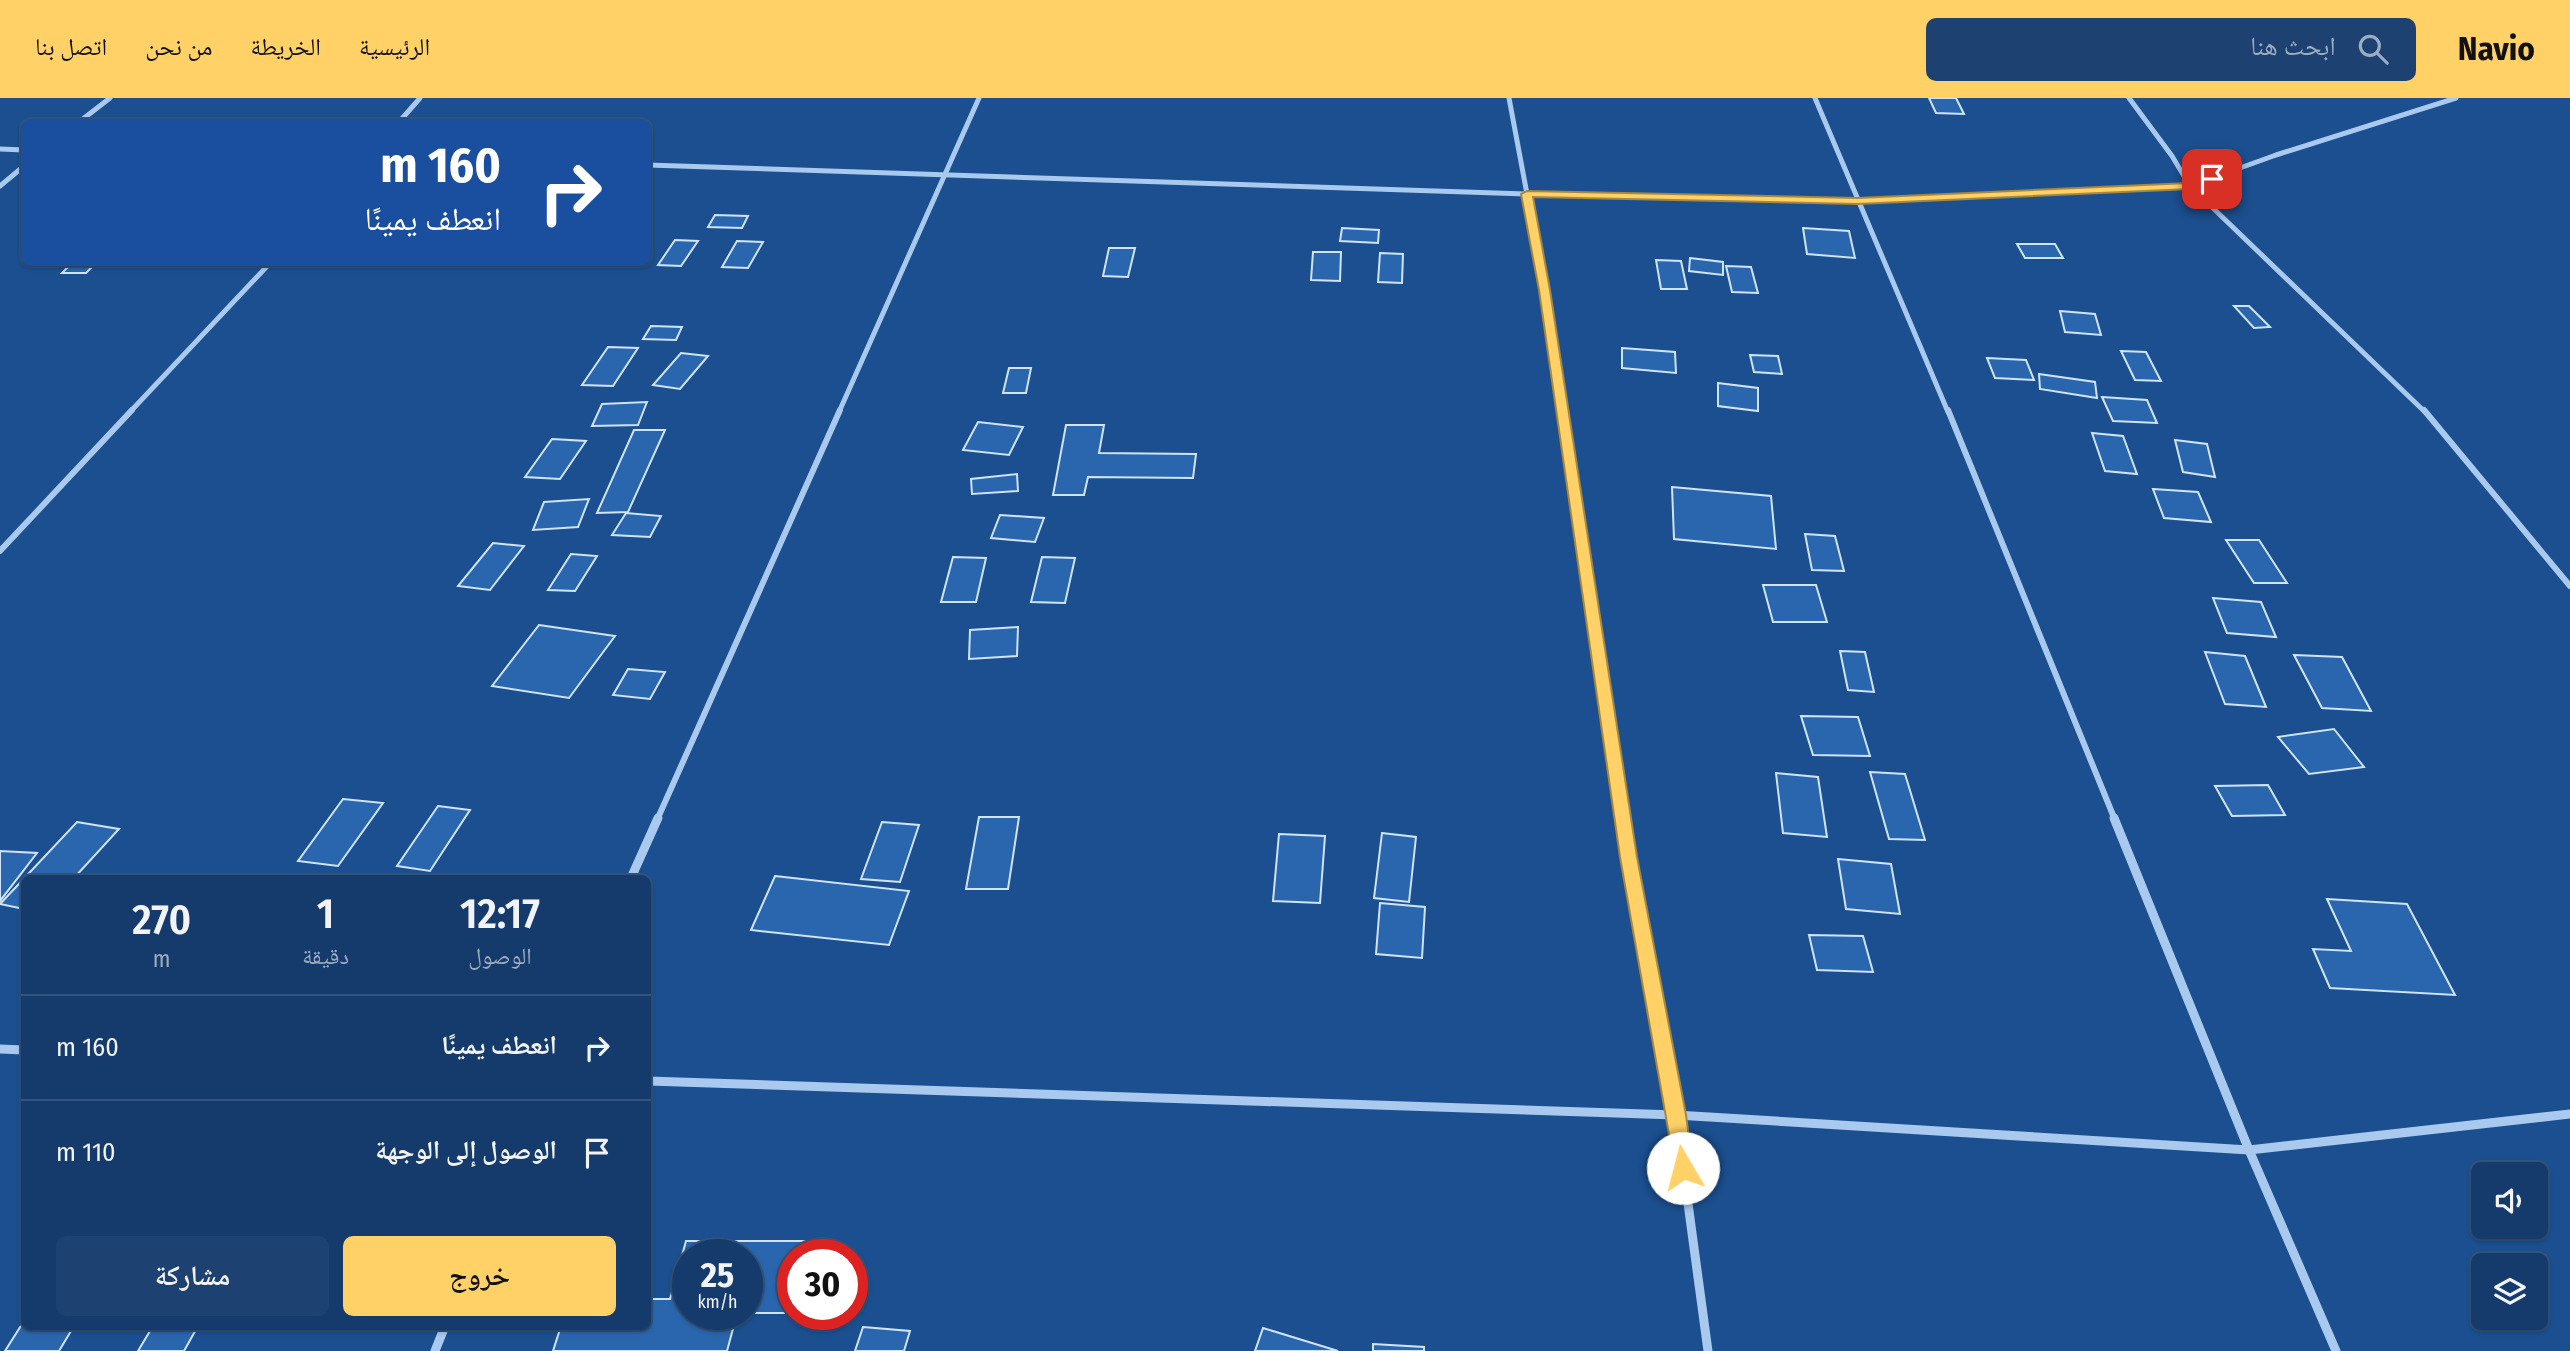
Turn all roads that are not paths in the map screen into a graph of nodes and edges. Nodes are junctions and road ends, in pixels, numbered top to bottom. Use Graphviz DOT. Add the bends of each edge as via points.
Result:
graph roads {
  1 [pos="110,98"];
  2 [pos="420,98"];
  3 [pos="979,98"];
  4 [pos="1509,98"];
  5 [pos="1815,98"];
  6 [pos="2129,98"];
  7 [pos="2456,98"];
  8 [pos="83,119"];
  9 [pos="402,119"];
  10 [pos="0,149"];
  11 [pos="21,150"];
  12 [pos="651,165"];
  13 [pos="21,168"];
  14 [pos="945,173"];
  15 [pos="0,186"];
  16 [pos="2190,186"];
  17 [pos="1527,194"];
  18 [pos="1857,201"];
  19 [pos="267,266"];
  20 [pos="0,551"];
  21 [pos="2570,586"];
  22 [pos="632,875"];
  23 [pos="0,1049"];
  24 [pos="21,1050"];
  25 [pos="651,1081"];
  26 [pos="2570,1114"];
  27 [pos="1676,1115"];
  28 [pos="2249,1150"];
  29 [pos="443,1330"];
  30 [pos="435,1351"];
  31 [pos="1708,1351"];
  32 [pos="2336,1351"];
  1 -- 8 [label="street"];
  2 -- 9 [label="street"];
  3 -- 14 [label="street"];
  4 -- 17 [label="street"];
  5 -- 18 [label="street"];
  6 -- 16 [label="street"];
  7 -- 16 [label="street"];
  10 -- 11 [label="street"];
  12 -- 14 [label="street"];
  13 -- 15 [label="street"];
  14 -- 17 [label="street"];
  14 -- 22 [label="street"];
  16 -- 18 [label="street"];
  16 -- 21 [label="street" via="2422,408"];
  17 -- 18 [label="street"];
  17 -- 27 [label="street" via="1628,857"];
  18 -- 28 [label="street" via="1936,382"];
  19 -- 20 [label="street"];
  23 -- 24 [label="street"];
  25 -- 27 [label="street"];
  26 -- 28 [label="street"];
  27 -- 28 [label="street"];
  27 -- 31 [label="street"];
  28 -- 32 [label="street"];
  29 -- 30 [label="street"];
}
